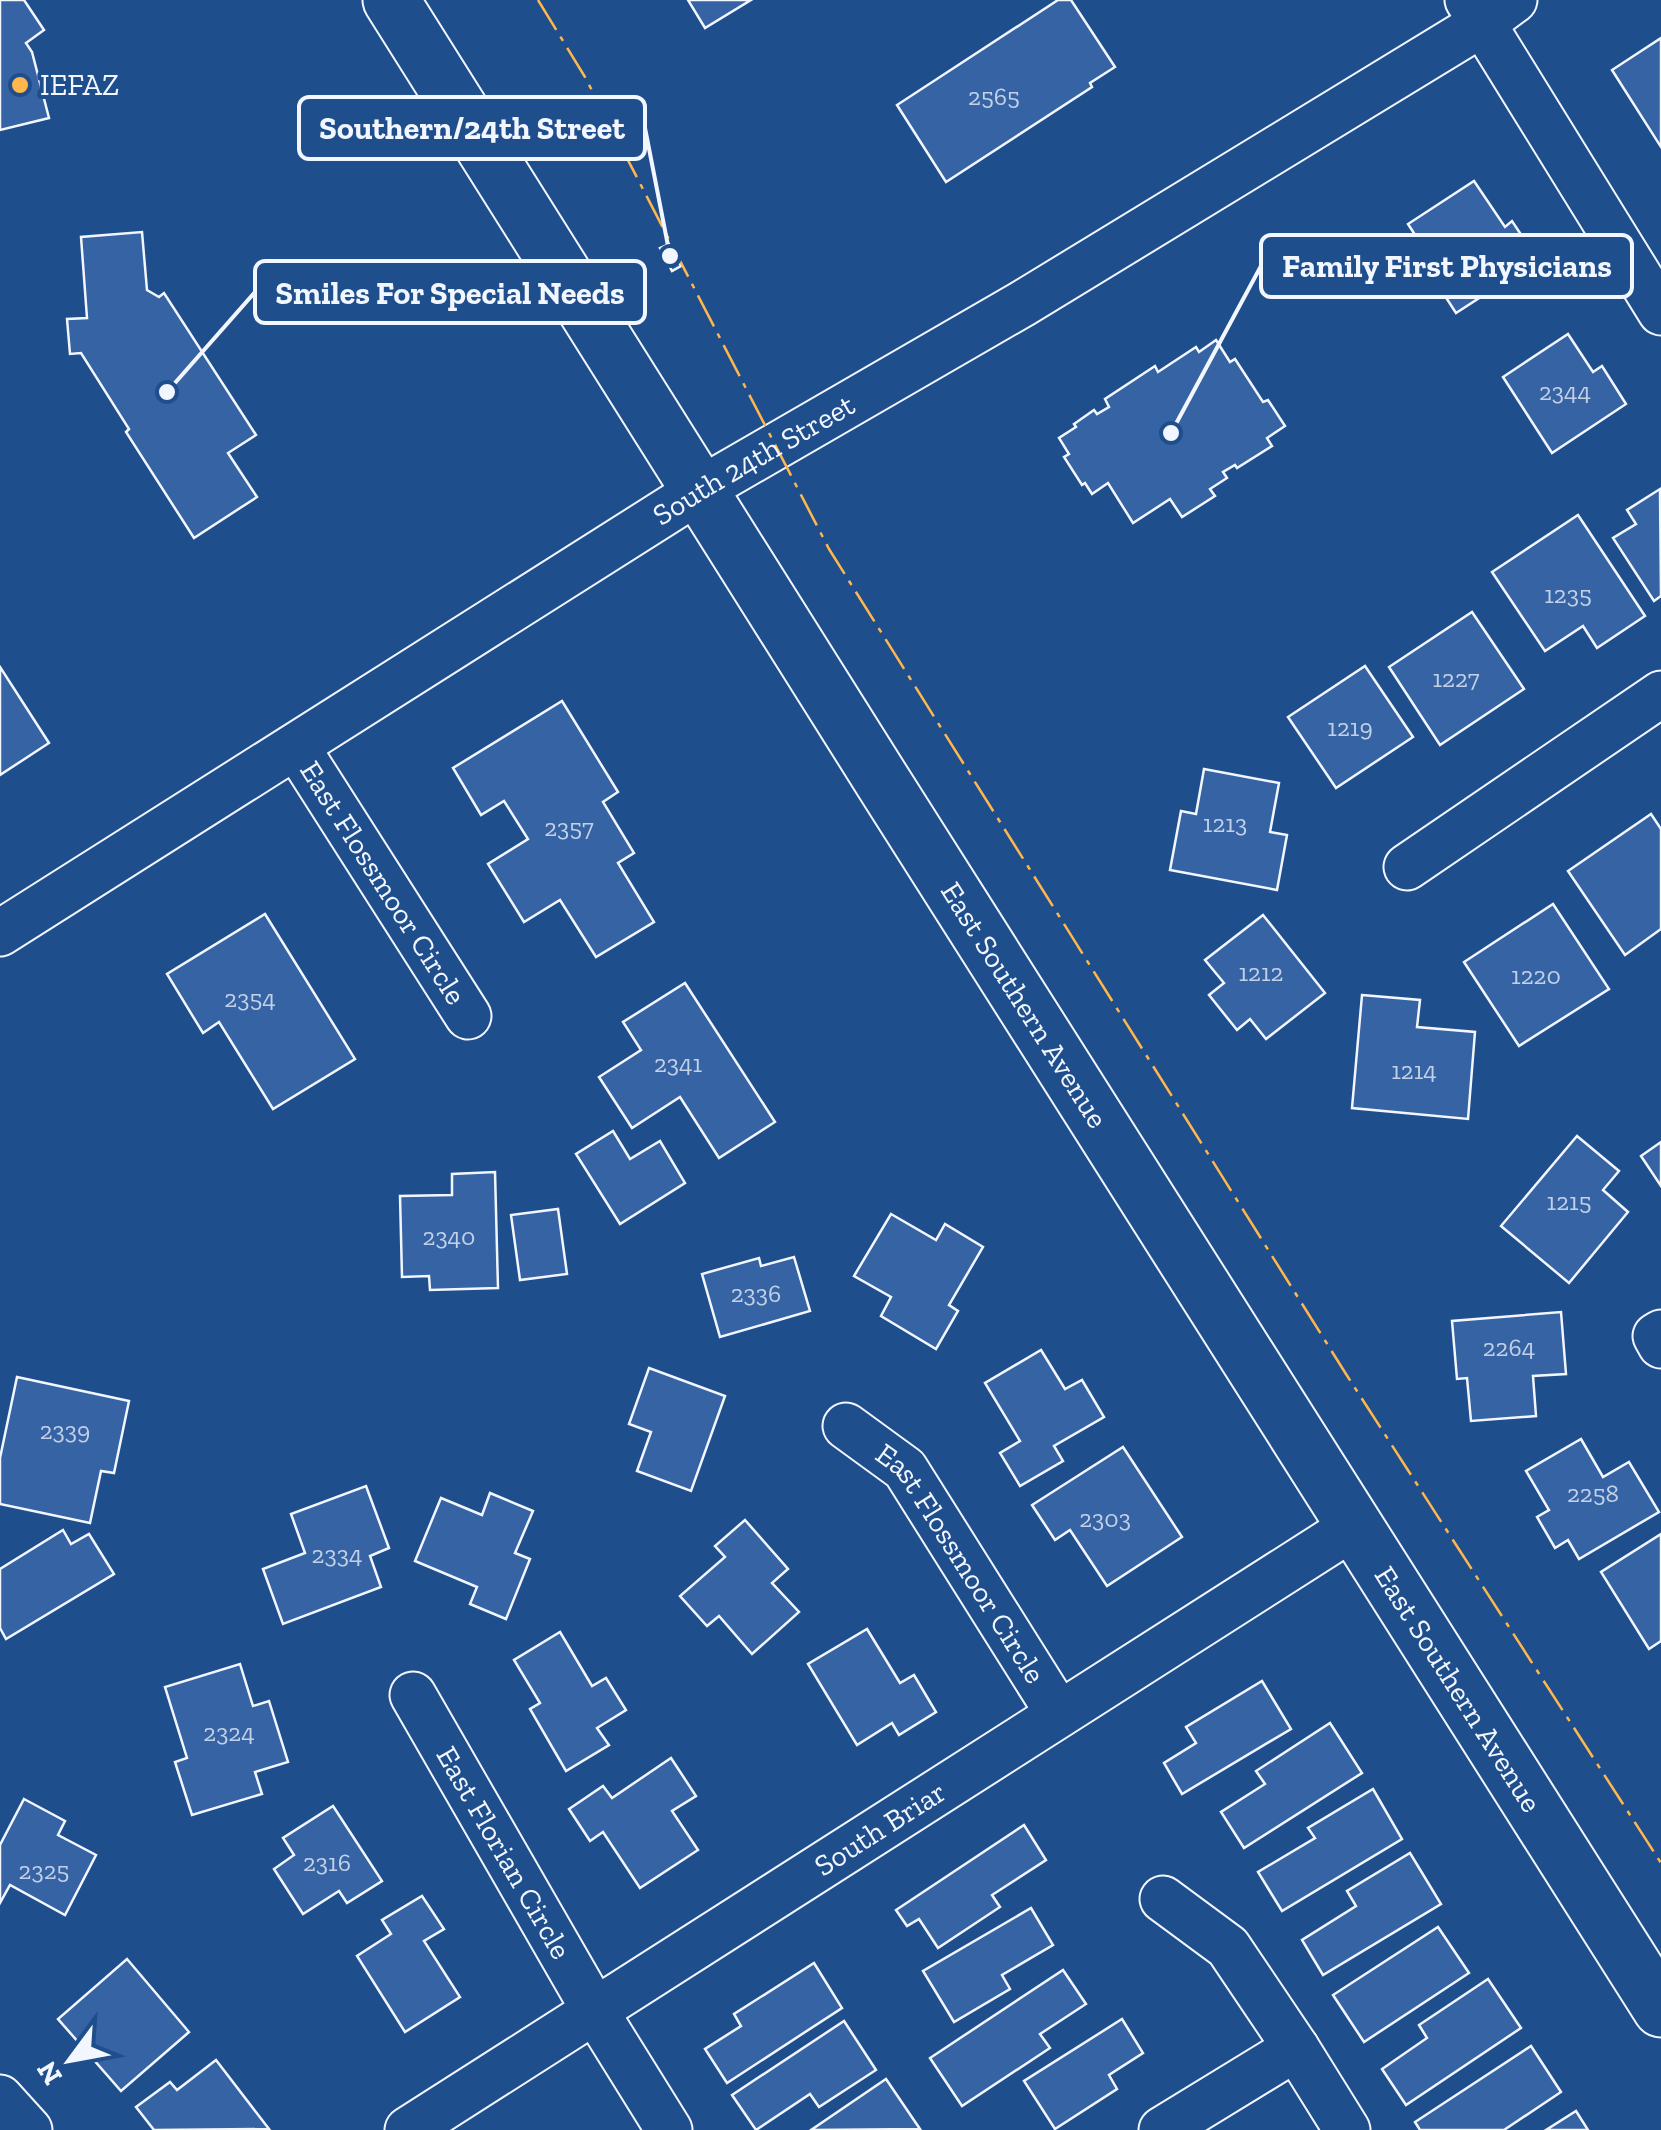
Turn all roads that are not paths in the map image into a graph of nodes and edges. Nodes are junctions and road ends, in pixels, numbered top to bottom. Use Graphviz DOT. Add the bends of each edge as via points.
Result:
graph roads {
  1 [pos="391,0"];
  2 [pos="1488,8"];
  3 [pos="1661,312"];
  4 [pos="700,490"];
  5 [pos="1661,694"];
  6 [pos="296,748"];
  7 [pos="1407,867"];
  8 [pos="0,934"];
  9 [pos="468,1016"];
  10 [pos="846,1426"];
  11 [pos="1354,1527"];
  12 [pos="413,1695"];
  13 [pos="1059,1714"];
  14 [pos="1163,1898"];
  15 [pos="1661,2009"];
  16 [pos="595,2011"];
  17 [pos="1296,2048"];
  18 [pos="0,2098"];
  19 [pos="29,2130"];
  20 [pos="408,2130"];
  21 [pos="669,2130"];
  22 [pos="1162,2130"];
  23 [pos="1347,2130"];
  1 -- 4 [label="main road, East Southern Avenue"];
  2 -- 3 [label="street"];
  2 -- 4 [label="street, South 24th Street" via="1022,304"];
  4 -- 6 [label="street, South 24th Street"];
  4 -- 11 [label="main road, East Southern Avenue"];
  5 -- 7 [label="street"];
  6 -- 8 [label="street, South 24th Street"];
  6 -- 9 [label="street, East Flossmoor Circle"];
  10 -- 13 [label="street, East Flossmoor Circle" via="906,1470"];
  11 -- 13 [label="street, South Briar"];
  11 -- 15 [label="main road, East Southern Avenue"];
  12 -- 16 [label="street, East Florian Circle"];
  13 -- 16 [label="street, South Briar"];
  14 -- 17 [label="street" via="1228,1947"];
  16 -- 20 [label="street, South Briar"];
  16 -- 21 [label="street, East Florian Circle"];
  17 -- 22 [label="street"];
  17 -- 23 [label="street"];
  18 -- 19 [label="street"];
}
